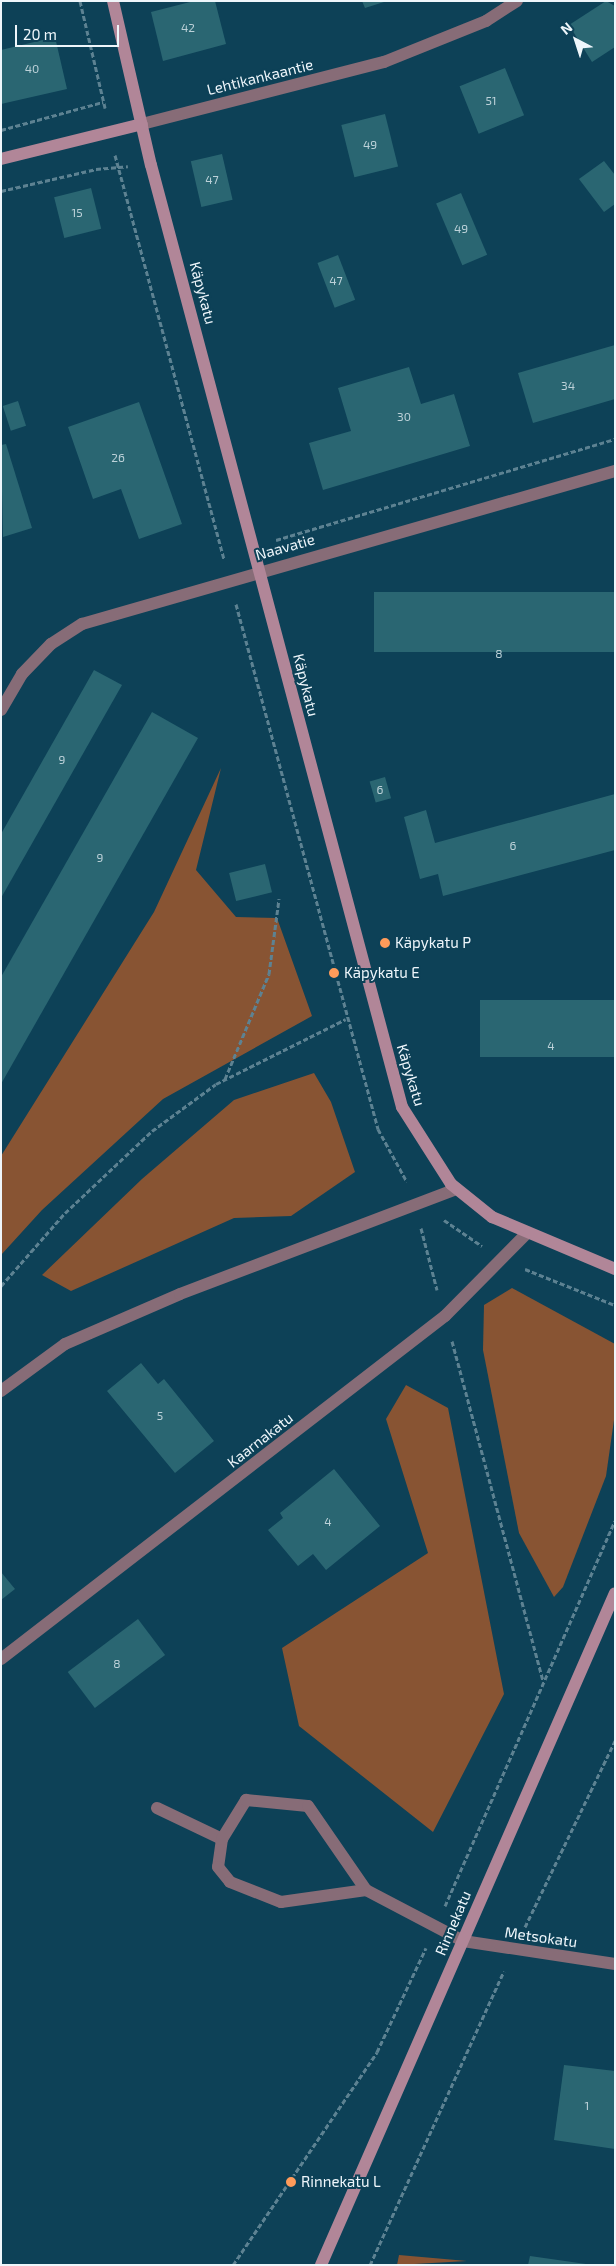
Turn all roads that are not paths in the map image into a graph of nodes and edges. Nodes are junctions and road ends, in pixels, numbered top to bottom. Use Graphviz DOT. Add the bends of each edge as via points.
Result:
graph roads {
  1 [pos="113,1"];
  2 [pos="517,1"];
  3 [pos="142,124"];
  4 [pos="1,159"];
  5 [pos="615,472"];
  6 [pos="260,570"];
  7 [pos="1,710"];
  8 [pos="457,1189"];
  9 [pos="527,1233"];
  10 [pos="615,1268"];
  11 [pos="1,1391"];
  12 [pos="615,1594"];
  13 [pos="1,1659"];
  14 [pos="156,1808"];
  15 [pos="222,1839"];
  16 [pos="366,1890"];
  17 [pos="463,1941"];
  18 [pos="615,1964"];
  19 [pos="320,2265"];
  1 -- 3 [label="street, Käpykatu"];
  2 -- 3 [label="street, Lehtikankaantie" via="486,21 384,62"];
  3 -- 4 [label="street, Lehtikankaantie"];
  3 -- 6 [label="street, Käpykatu"];
  5 -- 6 [label="street, Naavatie"];
  6 -- 7 [label="street, Naavatie" via="82,624 51,644 22,674"];
  6 -- 8 [label="street, Käpykatu" via="402,1107 419,1141"];
  8 -- 9 [label="street, Käpykatu" via="492,1217"];
  8 -- 11 [label="street" via="180,1294 65,1344"];
  9 -- 10 [label="street, Käpykatu"];
  9 -- 13 [label="street, Kaarnakatu" via="445,1316"];
  12 -- 17 [label="street, Rinnekatu"];
  14 -- 15 [label="street"];
  15 -- 16 [label="street" via="218,1868 230,1882 281,1902"];
  15 -- 16 [label="street" via="246,1800 308,1806"];
  16 -- 17 [label="street, Metsokatu"];
  17 -- 18 [label="street, Metsokatu"];
  17 -- 19 [label="street, Rinnekatu"];
}
